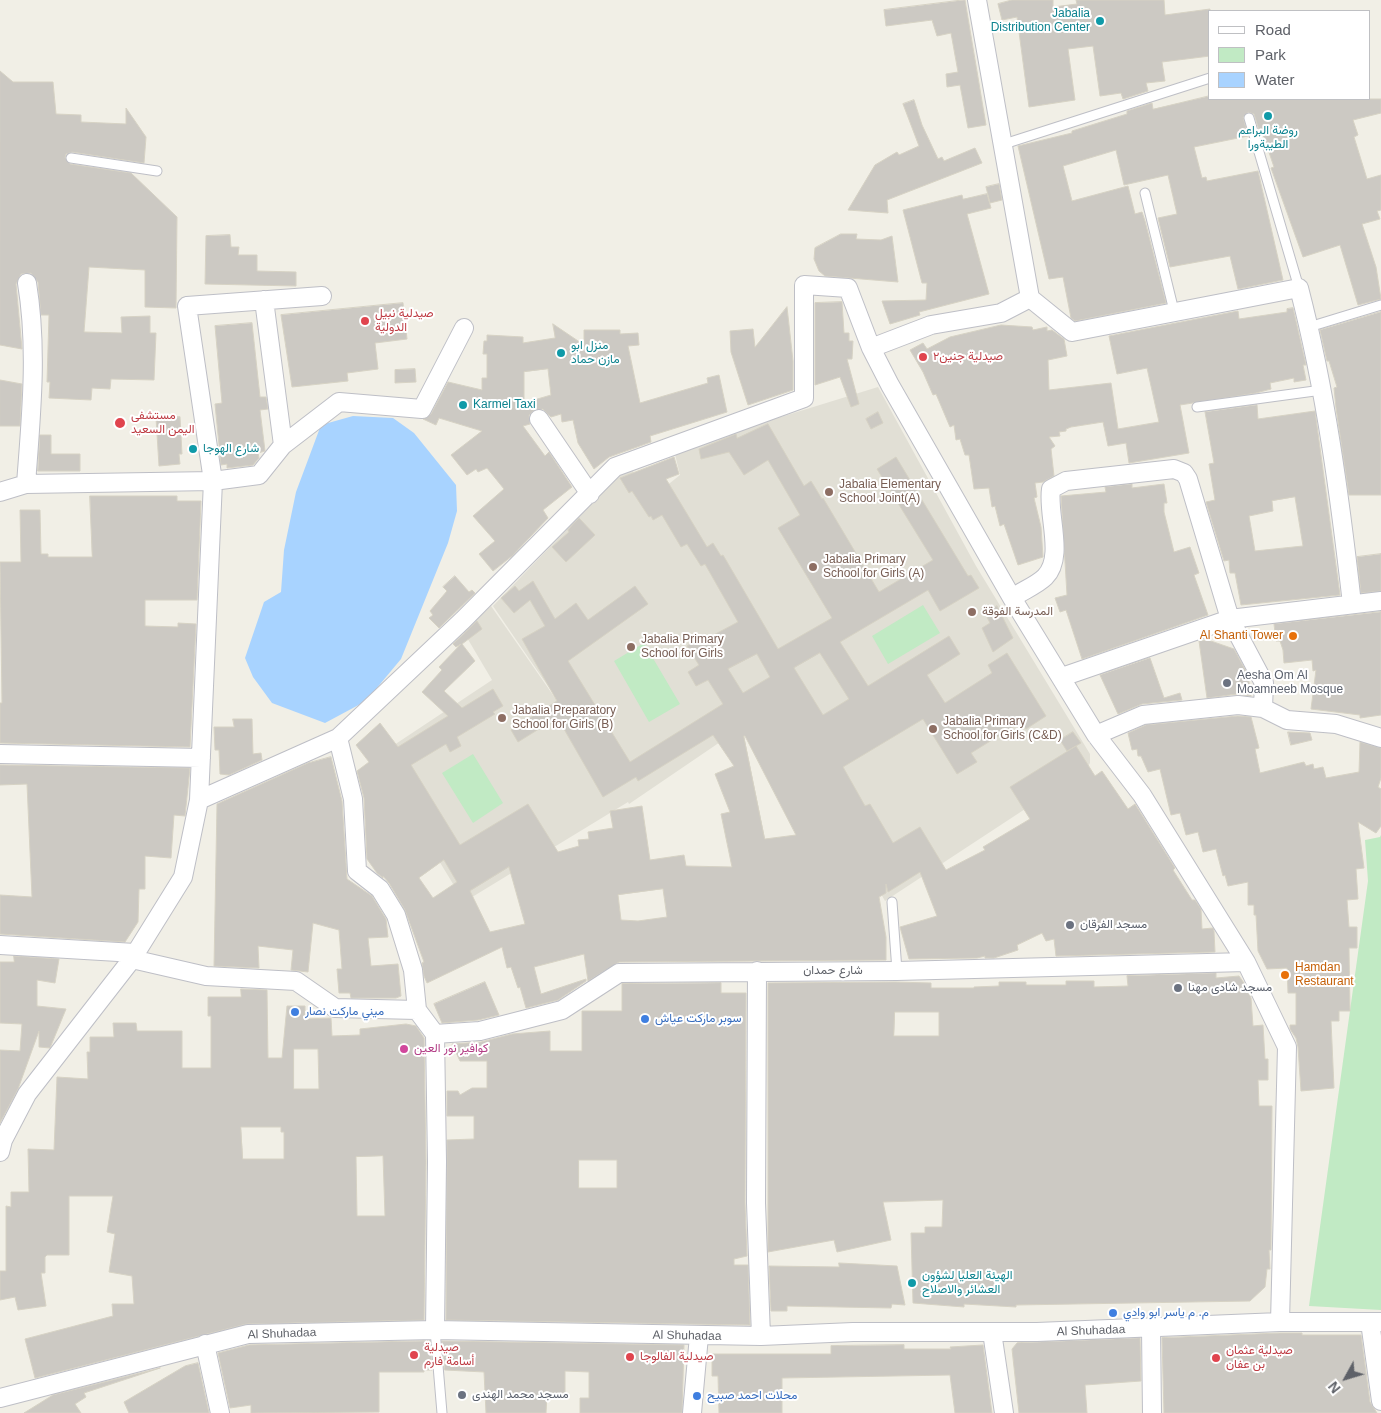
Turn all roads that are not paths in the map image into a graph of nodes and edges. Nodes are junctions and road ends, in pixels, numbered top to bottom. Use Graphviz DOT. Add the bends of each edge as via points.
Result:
graph roads {
  1 [pos="977,0"];
  2 [pos="1208,79"];
  3 [pos="1249,118"];
  4 [pos="1001,145"];
  5 [pos="71,158"];
  6 [pos="157,171"];
  7 [pos="1145,193"];
  8 [pos="27,283"];
  9 [pos="1299,288"];
  10 [pos="322,296"];
  11 [pos="1030,298"];
  12 [pos="264,300"];
  13 [pos="1381,305"];
  14 [pos="1174,311"];
  15 [pos="1309,327"];
  16 [pos="464,328"];
  17 [pos="871,348"];
  18 [pos="1322,390"];
  19 [pos="1197,407"];
  20 [pos="540,419"];
  21 [pos="283,445"];
  22 [pos="213,481"];
  23 [pos="26,484"];
  24 [pos="0,492"];
  25 [pos="590,494"];
  26 [pos="1012,598"];
  27 [pos="1381,601"];
  28 [pos="1352,604"];
  29 [pos="1230,619"];
  30 [pos="1062,677"];
  31 [pos="1263,708"];
  32 [pos="1096,734"];
  33 [pos="338,738"];
  34 [pos="1381,738"];
  35 [pos="0,754"];
  36 [pos="201,758"];
  37 [pos="199,800"];
  38 [pos="892,902"];
  39 [pos="0,945"];
  40 [pos="134,956"];
  41 [pos="1246,962"];
  42 [pos="757,971"];
  43 [pos="897,971"];
  44 [pos="417,1010"];
  45 [pos="435,1034"];
  46 [pos="1,1144"];
  47 [pos="1280,1322"];
  48 [pos="1376,1322"];
  49 [pos="1151,1329"];
  50 [pos="435,1330"];
  51 [pos="992,1332"];
  52 [pos="699,1336"];
  53 [pos="761,1336"];
  54 [pos="205,1344"];
  55 [pos="0,1398"];
  56 [pos="1381,1401"];
  57 [pos="220,1413"];
  58 [pos="442,1413"];
  59 [pos="692,1413"];
  60 [pos="1004,1413"];
  61 [pos="1152,1413"];
  1 -- 4 [label="street"];
  2 -- 4 [label="lane"];
  3 -- 9 [label="lane"];
  4 -- 11 [label="street"];
  5 -- 6 [label="lane"];
  7 -- 14 [label="lane"];
  8 -- 23 [label="street" via="32,314 33,386"];
  9 -- 14 [label="street"];
  9 -- 15 [label="street"];
  10 -- 12 [label="street"];
  11 -- 14 [label="street" via="1072,332"];
  11 -- 17 [label="street" via="1001,313 931,325"];
  12 -- 21 [label="street"];
  12 -- 22 [label="street" via="187,306"];
  13 -- 15 [label="lane"];
  15 -- 18 [label="street"];
  16 -- 21 [label="street" via="422,410 339,402"];
  17 -- 25 [label="street" via="848,288 804,285 804,398 615,467"];
  17 -- 26 [label="street"];
  18 -- 19 [label="lane"];
  18 -- 28 [label="street" via="1341,503"];
  20 -- 25 [label="street"];
  21 -- 22 [label="street" via="259,475"];
  22 -- 23 [label="street"];
  22 -- 36 [label="street"];
  23 -- 24 [label="street"];
  25 -- 33 [label="street"];
  26 -- 29 [label="street" via="1046,577 1056,558 1049,502 1051,489 1066,481 1174,469 1184,473 1188,479"];
  26 -- 30 [label="street"];
  27 -- 28 [label="street"];
  28 -- 29 [label="street"];
  29 -- 30 [label="street"];
  29 -- 31 [label="street" via="1264,683"];
  30 -- 32 [label="street"];
  31 -- 32 [label="street" via="1238,705 1143,716"];
  31 -- 34 [label="street" via="1287,720 1336,724"];
  32 -- 41 [label="street" via="1142,795"];
  33 -- 37 [label="street"];
  33 -- 44 [label="street" via="353,799 357,871 380,889 396,915 413,970"];
  35 -- 36 [label="street"];
  36 -- 37 [label="street"];
  37 -- 40 [label="street" via="183,877"];
  38 -- 43 [label="lane"];
  39 -- 40 [label="street"];
  40 -- 44 [label="street" via="206,976 296,981 335,1008"];
  40 -- 46 [label="street" via="27,1094"];
  41 -- 43 [label="street, شارع حمدان"];
  41 -- 47 [label="street" via="1287,1047"];
  42 -- 43 [label="street, شارع حمدان"];
  42 -- 45 [label="street, شارع حمدان" via="619,973 562,1010 480,1031"];
  42 -- 53 [label="street" via="756,1203"];
  44 -- 45 [label="street"];
  45 -- 50 [label="street" via="438,1162"];
  47 -- 48 [label="street, Al Shuhadaa"];
  47 -- 49 [label="street, Al Shuhadaa"];
  48 -- 56 [label="street"];
  49 -- 51 [label="street, Al Shuhadaa"];
  49 -- 61 [label="street"];
  50 -- 52 [label="street, Al Shuhadaa"];
  50 -- 54 [label="street, Al Shuhadaa" via="248,1334"];
  50 -- 58 [label="lane"];
  51 -- 53 [label="street, Al Shuhadaa"];
  51 -- 60 [label="street"];
  52 -- 53 [label="street, Al Shuhadaa"];
  52 -- 59 [label="street"];
  54 -- 55 [label="street, Al Shuhadaa"];
  54 -- 57 [label="street"];
}
